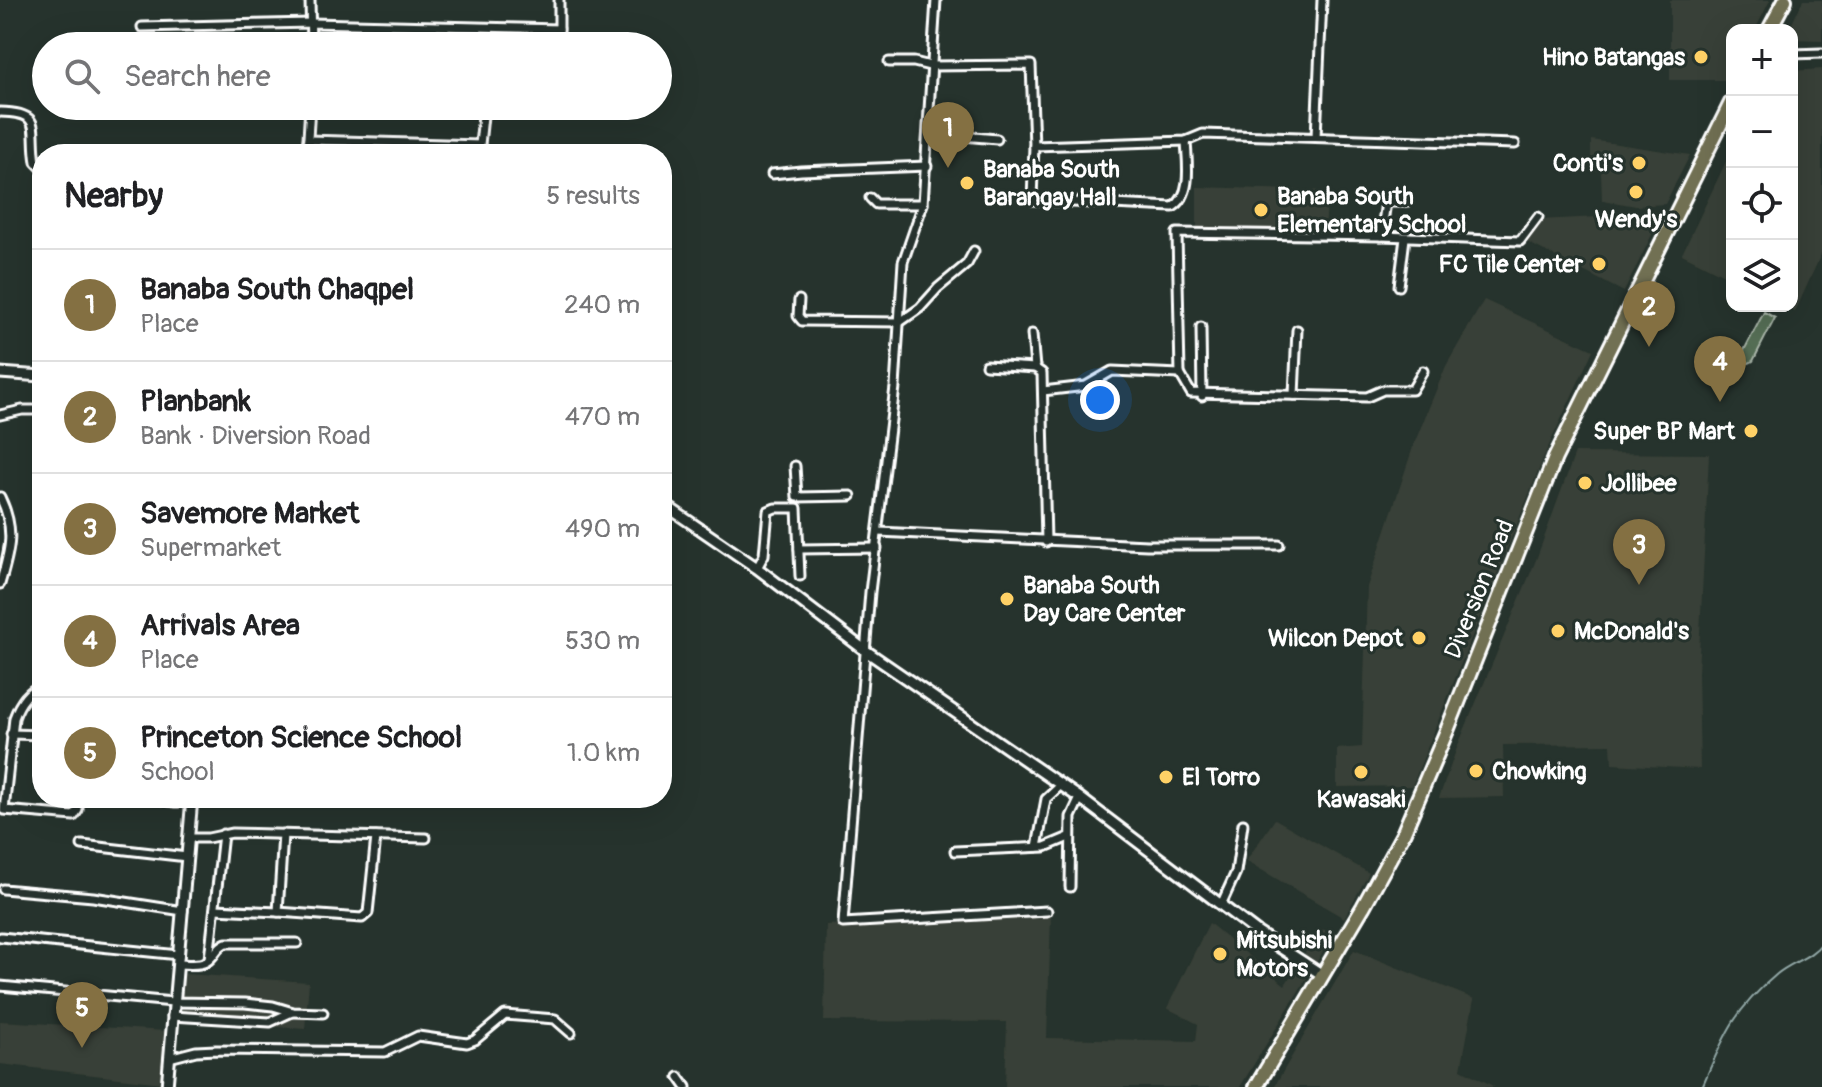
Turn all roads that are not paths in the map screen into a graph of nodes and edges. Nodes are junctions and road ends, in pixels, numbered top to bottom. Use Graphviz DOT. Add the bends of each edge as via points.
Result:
graph roads {
  1 [pos="310,0"];
  2 [pos="559,0"];
  3 [pos="936,0"];
  4 [pos="1322,0"];
  5 [pos="1785,0"];
  6 [pos="311,23"];
  7 [pos="1772,24"];
  8 [pos="142,27"];
  9 [pos="559,29"];
  10 [pos="311,32"];
  11 [pos="1822,53"];
  12 [pos="1798,54"];
  13 [pos="889,62"];
  14 [pos="930,66"];
  15 [pos="0,112"];
  16 [pos="1726,113"];
  17 [pos="309,120"];
  18 [pos="483,120"];
  19 [pos="928,133"];
  20 [pos="1316,137"];
  21 [pos="997,139"];
  22 [pos="308,140"];
  23 [pos="1186,141"];
  24 [pos="35,144"];
  25 [pos="308,144"];
  26 [pos="446,144"];
  27 [pos="480,144"];
  28 [pos="1515,144"];
  29 [pos="1034,146"];
  30 [pos="927,166"];
  31 [pos="772,174"];
  32 [pos="870,198"];
  33 [pos="1408,202"];
  34 [pos="923,204"];
  35 [pos="1538,217"];
  36 [pos="1381,236"];
  37 [pos="1405,238"];
  38 [pos="974,251"];
  39 [pos="1399,286"];
  40 [pos="799,300"];
  41 [pos="900,322"];
  42 [pos="1201,327"];
  43 [pos="1297,330"];
  44 [pos="1032,334"];
  45 [pos="986,365"];
  46 [pos="1035,368"];
  47 [pos="1423,371"];
  48 [pos="0,373"];
  49 [pos="1180,374"];
  50 [pos="32,375"];
  51 [pos="1043,391"];
  52 [pos="1294,395"];
  53 [pos="1202,396"];
  54 [pos="32,410"];
  55 [pos="0,415"];
  56 [pos="795,466"];
  57 [pos="851,496"];
  58 [pos="0,497"];
  59 [pos="797,497"];
  60 [pos="797,508"];
  61 [pos="672,510"];
  62 [pos="879,532"];
  63 [pos="1046,542"];
  64 [pos="1279,545"];
  65 [pos="877,548"];
  66 [pos="799,549"];
  67 [pos="757,568"];
  68 [pos="800,576"];
  69 [pos="0,584"];
  70 [pos="866,651"];
  71 [pos="32,691"];
  72 [pos="11,734"];
  73 [pos="32,735"];
  74 [pos="1061,785"];
  75 [pos="1080,798"];
  76 [pos="78,808"];
  77 [pos="191,808"];
  78 [pos="1243,824"];
  79 [pos="223,834"];
  80 [pos="283,834"];
  81 [pos="376,837"];
  82 [pos="1069,837"];
  83 [pos="189,838"];
  84 [pos="426,838"];
  85 [pos="82,845"];
  86 [pos="1037,847"];
  87 [pos="955,851"];
  88 [pos="187,857"];
  89 [pos="1070,887"];
  90 [pos="3,889"];
  91 [pos="1221,905"];
  92 [pos="215,909"];
  93 [pos="183,911"];
  94 [pos="1047,911"];
  95 [pos="278,912"];
  96 [pos="1,937"];
  97 [pos="297,943"];
  98 [pos="179,960"];
  99 [pos="209,960"];
  100 [pos="1321,974"];
  101 [pos="0,986"];
  102 [pos="173,1002"];
  103 [pos="293,1012"];
  104 [pos="323,1013"];
  105 [pos="172,1016"];
  106 [pos="571,1033"];
  107 [pos="169,1058"];
  108 [pos="679,1077"];
  109 [pos="167,1087"];
  110 [pos="686,1087"];
  111 [pos="1256,1087"];
  1 -- 6 [label="street"];
  2 -- 9 [label="street"];
  3 -- 14 [label="street"];
  4 -- 20 [label="street"];
  5 -- 7 [label="highway"];
  6 -- 8 [label="street"];
  6 -- 9 [label="street"];
  6 -- 10 [label="street"];
  11 -- 12 [label="street"];
  13 -- 14 [label="street"];
  14 -- 19 [label="street"];
  14 -- 29 [label="street" via="1031,65"];
  15 -- 24 [label="street" via="28,115"];
  16 -- 100 [label="highway, Diversion Road" via="1555,458 1403,834"];
  17 -- 22 [label="street"];
  18 -- 27 [label="street"];
  19 -- 21 [label="street"];
  19 -- 30 [label="street"];
  20 -- 23 [label="street" via="1203,134"];
  20 -- 28 [label="street"];
  22 -- 25 [label="street"];
  22 -- 26 [label="street"];
  23 -- 29 [label="street"];
  23 -- 29 [label="street" via="1182,202 1161,208 1032,200"];
  30 -- 31 [label="street"];
  30 -- 34 [label="street"];
  32 -- 34 [label="street" via="876,204"];
  33 -- 36 [label="street" via="1386,202"];
  34 -- 41 [label="street" via="903,262"];
  35 -- 37 [label="street" via="1520,241"];
  36 -- 37 [label="street"];
  36 -- 49 [label="street" via="1177,233"];
  37 -- 39 [label="street"];
  38 -- 41 [label="street" via="967,264"];
  40 -- 41 [label="street" via="802,321"];
  41 -- 62 [label="street"];
  42 -- 53 [label="street"];
  43 -- 52 [label="street"];
  44 -- 46 [label="street"];
  45 -- 46 [label="street"];
  46 -- 51 [label="street" via="1042,373"];
  47 -- 52 [label="street" via="1412,390 1387,389 1367,397"];
  48 -- 50 [label="street"];
  49 -- 51 [label="street" via="1112,371 1086,386"];
  49 -- 53 [label="street" via="1187,389"];
  51 -- 63 [label="street"];
  52 -- 53 [label="street"];
  54 -- 55 [label="street"];
  56 -- 59 [label="street"];
  57 -- 59 [label="street"];
  58 -- 69 [label="street" via="10,519 11,548"];
  59 -- 60 [label="street"];
  60 -- 66 [label="street"];
  60 -- 67 [label="street" via="768,511 764,555"];
  61 -- 67 [label="street"];
  62 -- 63 [label="street"];
  62 -- 65 [label="street"];
  63 -- 64 [label="street"];
  65 -- 66 [label="street"];
  65 -- 70 [label="street"];
  66 -- 68 [label="street"];
  67 -- 70 [label="street"];
  70 -- 74 [label="street"];
  70 -- 94 [label="street" via="843,923"];
  71 -- 72 [label="street" via="18,707"];
  72 -- 73 [label="street"];
  72 -- 76 [label="street" via="4,810 74,816"];
  74 -- 75 [label="street"];
  74 -- 86 [label="street" via="1046,799"];
  75 -- 82 [label="street"];
  75 -- 91 [label="street"];
  77 -- 83 [label="street"];
  78 -- 91 [label="street" via="1236,872"];
  79 -- 80 [label="street"];
  79 -- 83 [label="street"];
  79 -- 92 [label="street"];
  80 -- 81 [label="street"];
  80 -- 95 [label="street"];
  81 -- 84 [label="street"];
  81 -- 95 [label="street" via="366,917"];
  82 -- 86 [label="street"];
  82 -- 89 [label="street"];
  83 -- 88 [label="street"];
  85 -- 88 [label="street"];
  86 -- 87 [label="street"];
  88 -- 93 [label="street"];
  90 -- 93 [label="street"];
  91 -- 100 [label="street"];
  92 -- 95 [label="street"];
  92 -- 99 [label="street"];
  93 -- 98 [label="street"];
  96 -- 98 [label="street"];
  97 -- 99 [label="street" via="226,943"];
  98 -- 99 [label="street"];
  98 -- 102 [label="street"];
  100 -- 111 [label="highway, Diversion Road"];
  101 -- 102 [label="street"];
  102 -- 103 [label="street" via="245,1003"];
  102 -- 105 [label="street"];
  103 -- 104 [label="street"];
  103 -- 105 [label="street" via="270,1022"];
  105 -- 107 [label="street"];
  106 -- 107 [label="street" via="555,1019 510,1014 467,1043 418,1036 385,1052 216,1050"];
  107 -- 109 [label="street"];
  108 -- 110 [label="street"];
}
